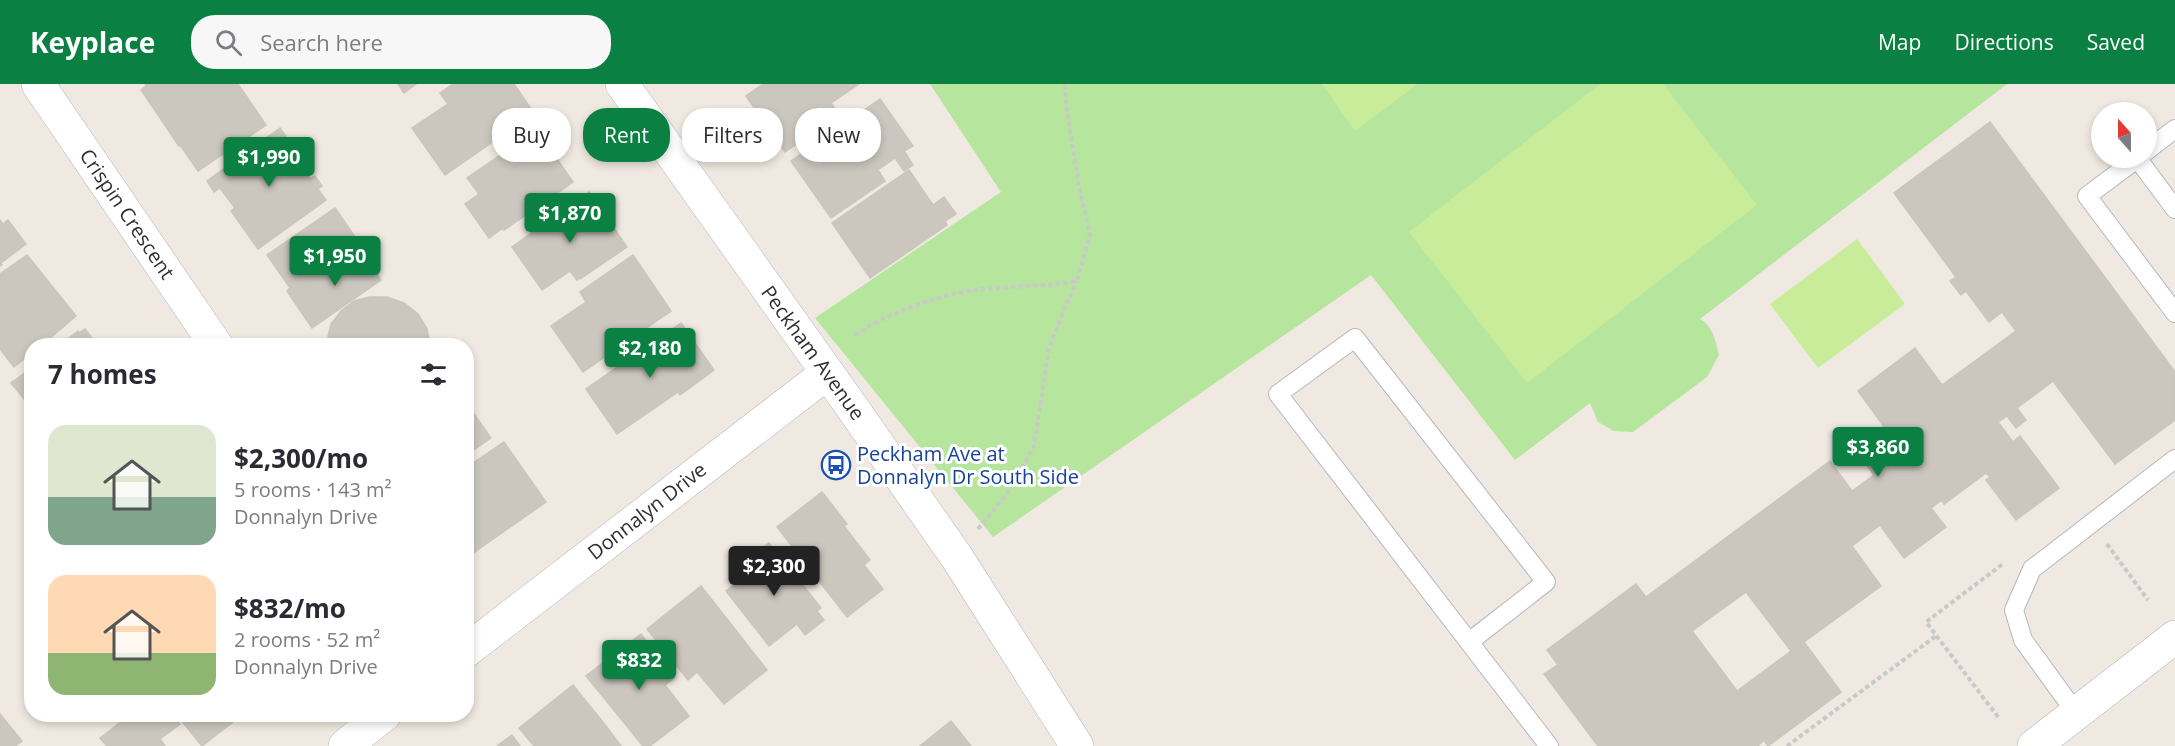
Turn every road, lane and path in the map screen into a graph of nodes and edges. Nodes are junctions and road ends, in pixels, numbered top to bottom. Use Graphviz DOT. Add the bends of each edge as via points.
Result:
graph roads {
  1 [pos="38,84"];
  2 [pos="622,84"];
  3 [pos="1065,84"];
  4 [pos="2175,129"];
  5 [pos="2157,143"];
  6 [pos="2125,168"];
  7 [pos="2145,168"];
  8 [pos="2175,208"];
  9 [pos="1077,281"];
  10 [pos="2175,313"];
  11 [pos="855,335"];
  12 [pos="211,338"];
  13 [pos="827,373"];
  14 [pos="2175,459"];
  15 [pos="2103,538"];
  16 [pos="956,556"];
  17 [pos="2148,600"];
  18 [pos="1926,622"];
  19 [pos="1936,636"];
  20 [pos="2175,637"];
  21 [pos="1469,642"];
  22 [pos="474,645"];
  23 [pos="2076,713"];
  24 [pos="1998,717"];
  25 [pos="376,722"];
  26 [pos="345,746"];
  27 [pos="1077,746"];
  28 [pos="1549,746"];
  29 [pos="1787,746"];
  30 [pos="2034,746"];
  1 -- 12 [label="street, Crispin Crescent"];
  2 -- 13 [label="street, Peckham Avenue"];
  3 -- 9 [label="path" via="1090,234"];
  4 -- 5 [label="lane"];
  6 -- 10 [label="lane" via="2087,196"];
  7 -- 8 [label="lane"];
  9 -- 11 [label="path" via="974,290 917,305"];
  9 -- 16 [label="path" via="1049,348 1034,446 1006,495"];
  13 -- 16 [label="street, Peckham Avenue"];
  13 -- 22 [label="street, Donnalyn Drive"];
  14 -- 23 [label="lane" via="2032,568 2014,610 2023,640"];
  15 -- 17 [label="path"];
  16 -- 27 [label="street, Peckham Avenue"];
  18 -- 19 [label="path"];
  19 -- 24 [label="path"];
  19 -- 29 [label="path"];
  20 -- 23 [label="street"];
  21 -- 21 [label="lane" via="1278,394 1355,338 1546,582"];
  21 -- 28 [label="lane"];
  23 -- 30 [label="street"];
  25 -- 26 [label="street"];
}
